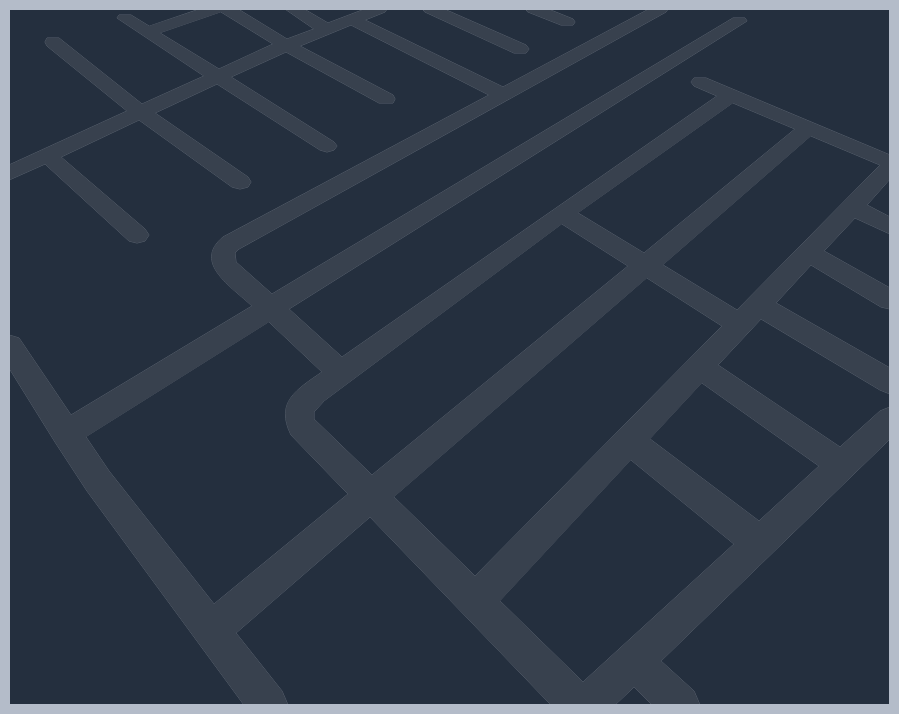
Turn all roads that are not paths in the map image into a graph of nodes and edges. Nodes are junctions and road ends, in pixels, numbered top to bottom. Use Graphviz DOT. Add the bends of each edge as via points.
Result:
graph roads {
  1 [pos="215,9"];
  2 [pos="227,9"];
  3 [pos="292,9"];
  4 [pos="379,9"];
  5 [pos="431,9"];
  6 [pos="534,9"];
  7 [pos="660,9"];
  8 [pos="125,18"];
  9 [pos="351,20"];
  10 [pos="739,21"];
  11 [pos="567,22"];
  12 [pos="326,29"];
  13 [pos="147,32"];
  14 [pos="52,42"];
  15 [pos="286,45"];
  16 [pos="520,49"];
  17 [pos="216,77"];
  18 [pos="700,82"];
  19 [pos="502,94"];
  20 [pos="731,95"];
  21 [pos="386,99"];
  22 [pos="139,112"];
  23 [pos="809,128"];
  24 [pos="327,146"];
  25 [pos="47,155"];
  26 [pos="890,162"];
  27 [pos="890,167"];
  28 [pos="9,172"];
  29 [pos="240,182"];
  30 [pos="852,207"];
  31 [pos="562,214"];
  32 [pos="890,226"];
  33 [pos="137,235"];
  34 [pos="808,252"];
  35 [pos="645,265"];
  36 [pos="890,300"];
  37 [pos="271,309"];
  38 [pos="748,314"];
  39 [pos="9,346"];
  40 [pos="698,366"];
  41 [pos="341,373"];
  42 [pos="890,382"];
  43 [pos="887,429"];
  44 [pos="66,433"];
  45 [pos="628,440"];
  46 [pos="842,465"];
  47 [pos="371,495"];
  48 [pos="760,543"];
  49 [pos="475,602"];
  50 [pos="211,630"];
  51 [pos="634,661"];
  52 [pos="261,702"];
  53 [pos="578,705"];
  54 [pos="587,705"];
  55 [pos="680,705"];
  1 -- 13 [label="street"];
  2 -- 15 [label="street"];
  3 -- 12 [label="street"];
  4 -- 9 [label="street"];
  5 -- 16 [label="street"];
  6 -- 11 [label="street"];
  7 -- 19 [label="street"];
  8 -- 13 [label="street"];
  9 -- 12 [label="street"];
  9 -- 19 [label="street"];
  10 -- 37 [label="street"];
  12 -- 15 [label="street"];
  13 -- 17 [label="street"];
  14 -- 22 [label="street"];
  15 -- 17 [label="street"];
  15 -- 21 [label="street"];
  17 -- 22 [label="street"];
  17 -- 24 [label="street"];
  18 -- 20 [label="street"];
  19 -- 37 [label="street" via="223,250 222,260 227,268"];
  20 -- 23 [label="street"];
  20 -- 31 [label="street"];
  22 -- 25 [label="street"];
  22 -- 29 [label="street"];
  23 -- 26 [label="street"];
  23 -- 35 [label="street"];
  25 -- 28 [label="street"];
  25 -- 33 [label="street"];
  27 -- 30 [label="street"];
  30 -- 32 [label="street"];
  30 -- 34 [label="street"];
  31 -- 35 [label="street"];
  31 -- 41 [label="street"];
  34 -- 36 [label="street"];
  34 -- 38 [label="street"];
  35 -- 38 [label="street"];
  35 -- 47 [label="street"];
  37 -- 41 [label="street"];
  37 -- 44 [label="street"];
  38 -- 40 [label="street"];
  38 -- 42 [label="street"];
  39 -- 44 [label="street"];
  40 -- 45 [label="street"];
  40 -- 46 [label="street"];
  41 -- 47 [label="street" via="300,404 298,416 302,426"];
  43 -- 46 [label="street"];
  44 -- 50 [label="street" via="98,481"];
  45 -- 48 [label="street"];
  45 -- 49 [label="street"];
  46 -- 48 [label="street"];
  47 -- 49 [label="street"];
  47 -- 50 [label="street"];
  48 -- 51 [label="street"];
  49 -- 53 [label="street"];
  50 -- 52 [label="street"];
  51 -- 54 [label="street"];
  51 -- 55 [label="street"];
}
